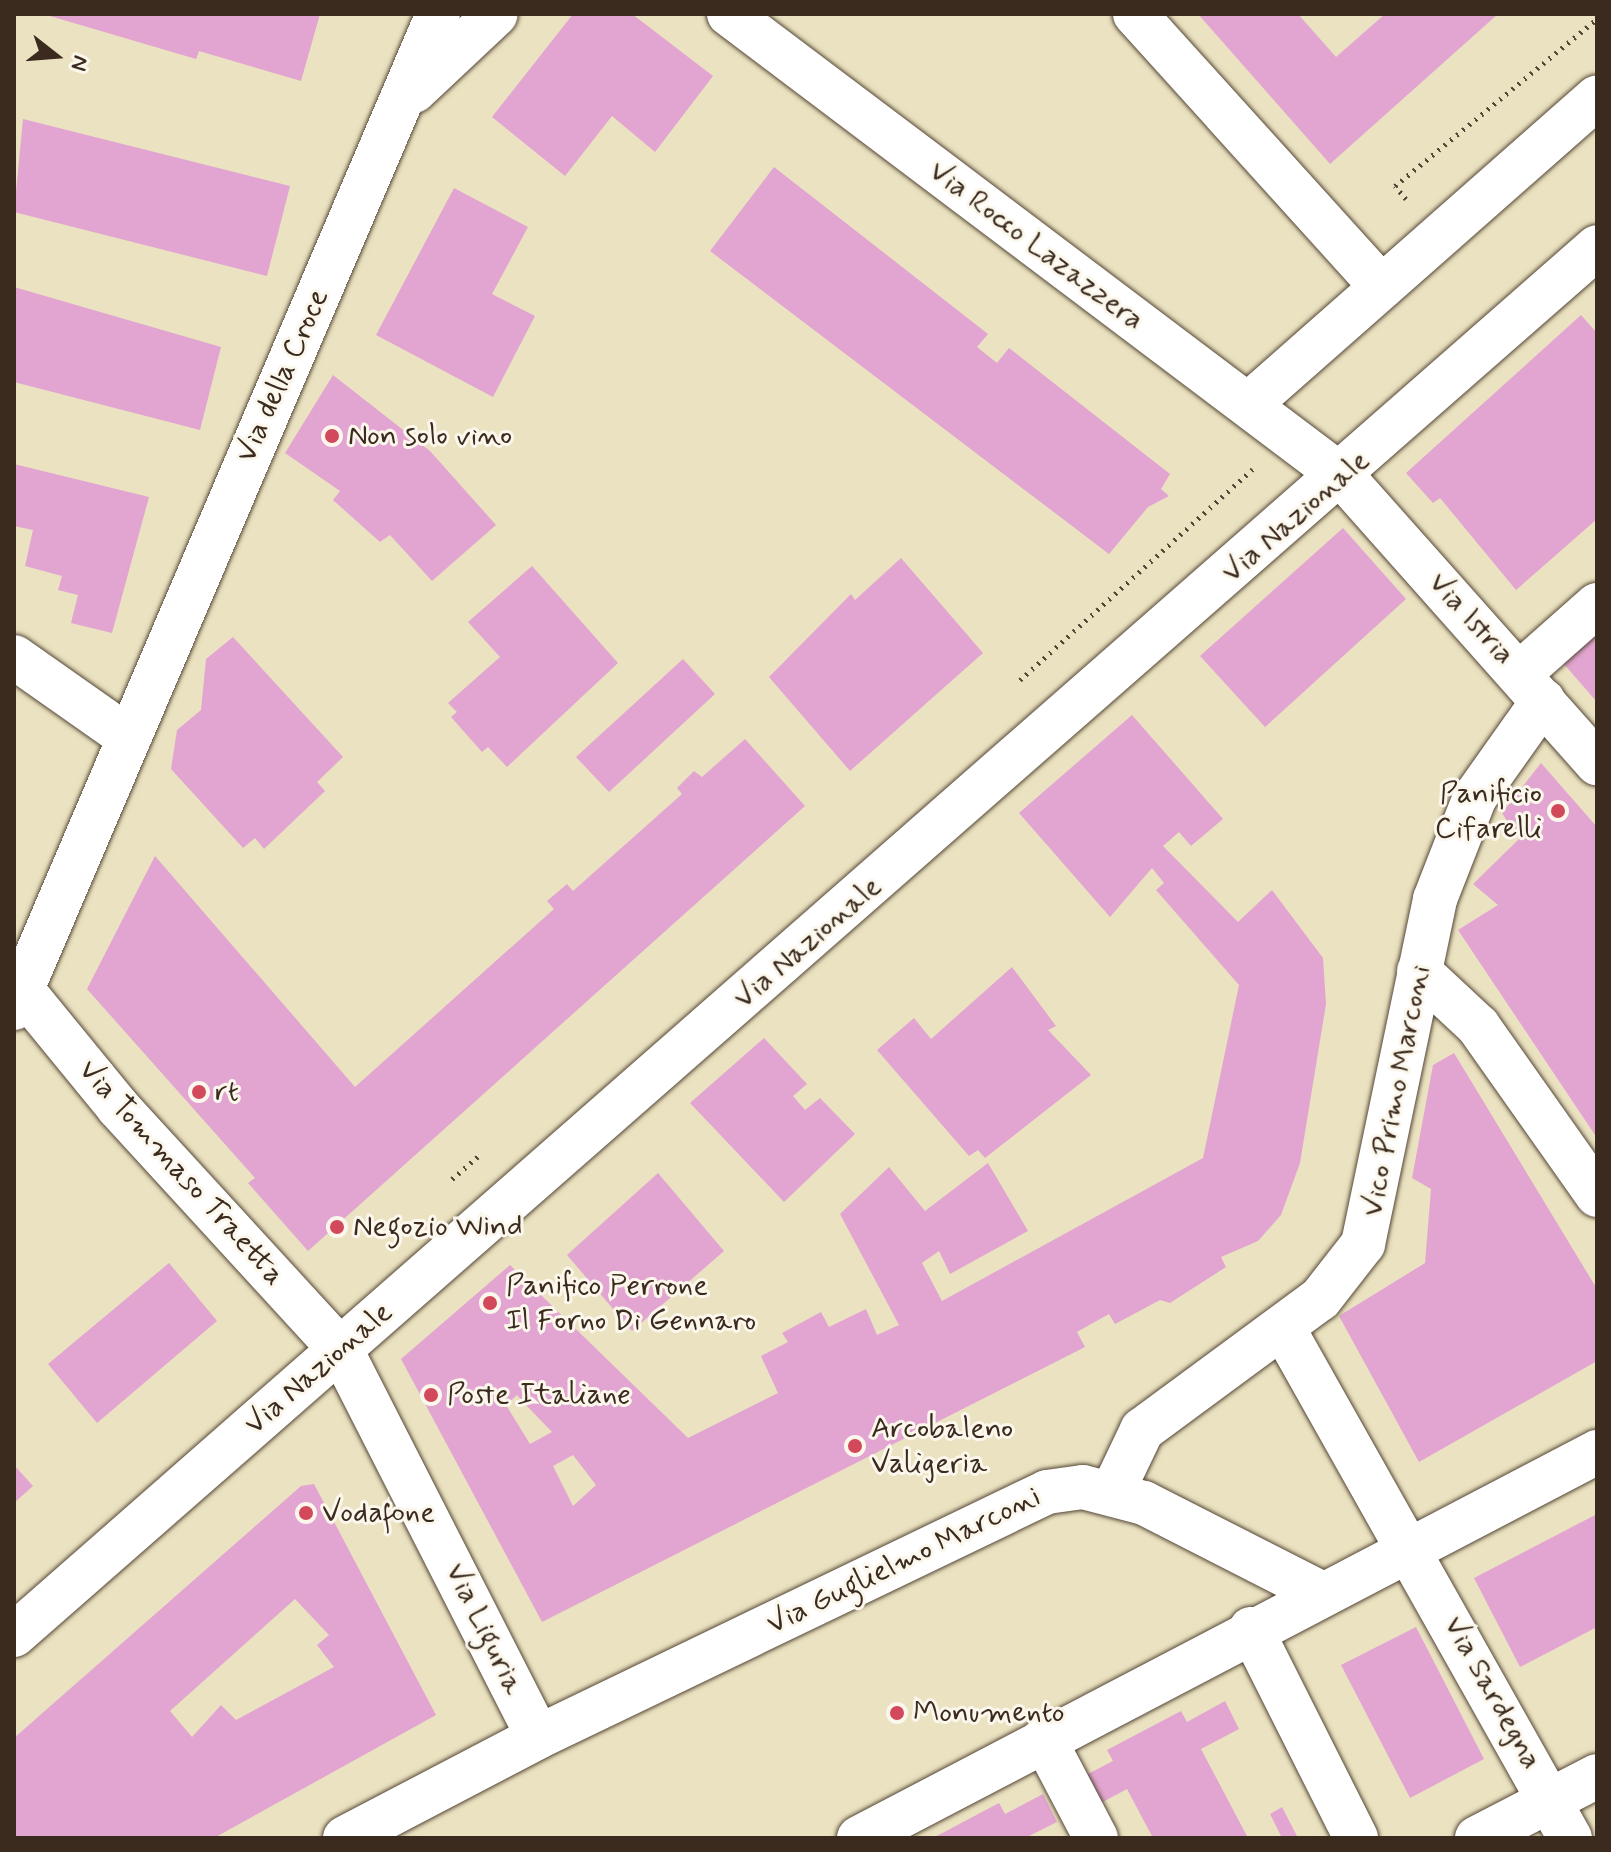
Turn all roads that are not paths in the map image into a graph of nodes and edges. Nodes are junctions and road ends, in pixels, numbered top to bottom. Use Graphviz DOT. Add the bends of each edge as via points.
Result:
graph roads {
  1 [pos="438,14"];
  2 [pos="496,14"];
  3 [pos="729,14"];
  4 [pos="1135,14"];
  5 [pos="409,95"];
  6 [pos="1597,97"];
  7 [pos="1593,259"];
  8 [pos="1382,287"];
  9 [pos="1248,405"];
  10 [pos="1343,477"];
  11 [pos="1597,605"];
  12 [pos="14,657"];
  13 [pos="1531,688"];
  14 [pos="128,737"];
  15 [pos="1597,763"];
  16 [pos="1419,971"];
  17 [pos="19,1000"];
  18 [pos="1597,1195"];
  19 [pos="1283,1328"];
  20 [pos="341,1350"];
  21 [pos="1597,1452"];
  22 [pos="1112,1493"];
  23 [pos="1413,1548"];
  24 [pos="1321,1593"];
  25 [pos="1251,1629"];
  26 [pos="14,1635"];
  27 [pos="538,1737"];
  28 [pos="1044,1739"];
  29 [pos="1597,1776"];
  30 [pos="1550,1800"];
  31 [pos="868,1836"];
  32 [pos="345,1838"];
  33 [pos="1096,1838"];
  34 [pos="1356,1838"];
  35 [pos="1477,1838"];
  36 [pos="1570,1838"];
  1 -- 5 [label="street, Via della Croce"];
  2 -- 5 [label="street"];
  3 -- 9 [label="street, Via Rocco Lazazzera"];
  4 -- 8 [label="street"];
  5 -- 14 [label="street, Via della Croce"];
  6 -- 8 [label="street"];
  7 -- 10 [label="street, Via Nazionale"];
  8 -- 9 [label="street"];
  9 -- 10 [label="street, Via Rocco Lazazzera"];
  10 -- 13 [label="street, Via Istria"];
  10 -- 20 [label="street, Via Nazionale"];
  11 -- 13 [label="street, Vico Primo Marconi"];
  12 -- 14 [label="street"];
  13 -- 15 [label="street, Via Istria"];
  13 -- 16 [label="street, Vico Primo Marconi" via="1475,797 1435,899"];
  14 -- 17 [label="street, Via della Croce"];
  16 -- 18 [label="street" via="1478,1026"];
  16 -- 19 [label="street, Vico Primo Marconi" via="1372,1228 1336,1284"];
  17 -- 20 [label="street, Via Tommaso Traetta"];
  19 -- 22 [label="street, Vico Primo Marconi" via="1142,1430"];
  19 -- 23 [label="street, Via Sardegna"];
  20 -- 26 [label="street, Via Nazionale"];
  20 -- 27 [label="street, Via Liguria"];
  21 -- 23 [label="street"];
  22 -- 24 [label="street, Via Guglielmo Marconi" via="1176,1515"];
  22 -- 27 [label="street, Via Guglielmo Marconi" via="1047,1492"];
  23 -- 24 [label="street"];
  23 -- 30 [label="street, Via Sardegna"];
  24 -- 25 [label="street"];
  25 -- 28 [label="street"];
  25 -- 34 [label="street"];
  27 -- 32 [label="street, Via Guglielmo Marconi"];
  28 -- 31 [label="street"];
  28 -- 33 [label="street"];
  29 -- 30 [label="street"];
  30 -- 35 [label="street"];
  30 -- 36 [label="street, Via Sardegna"];
}
